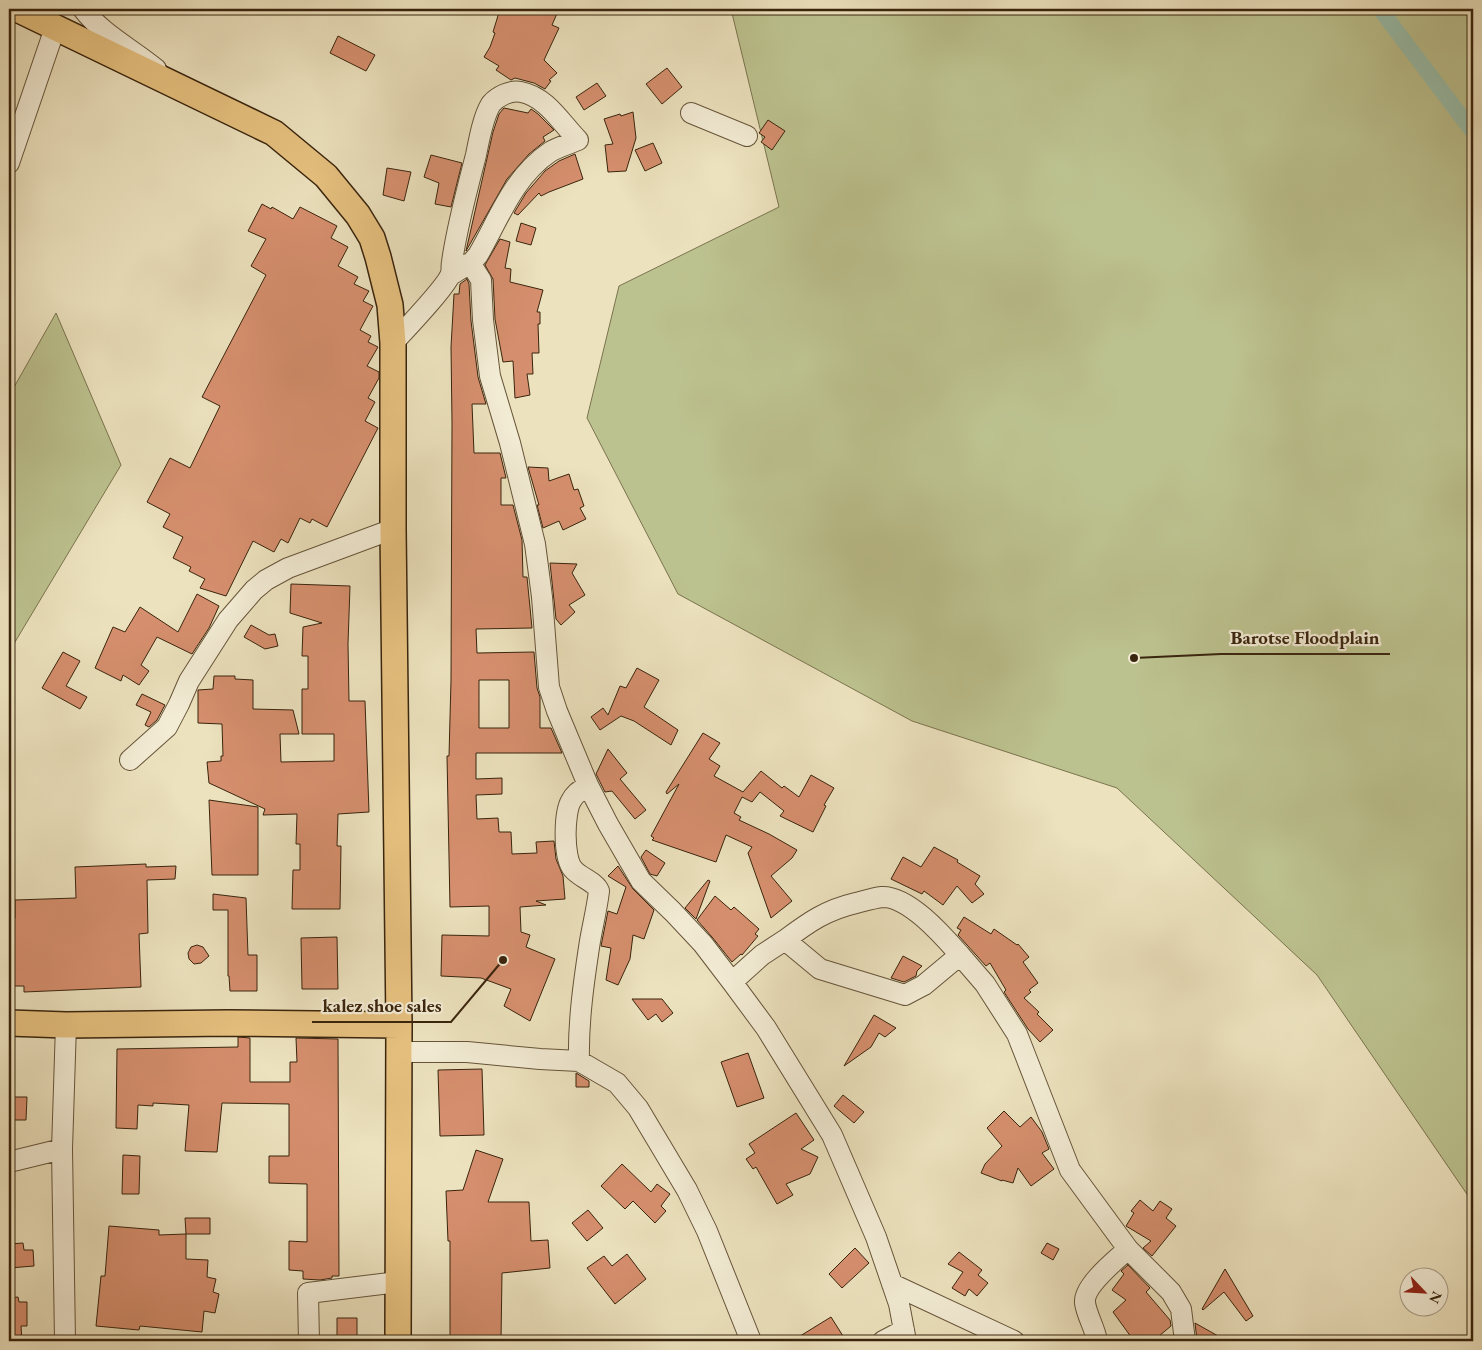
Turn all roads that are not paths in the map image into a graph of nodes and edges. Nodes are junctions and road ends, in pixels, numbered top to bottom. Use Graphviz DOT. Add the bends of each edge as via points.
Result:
graph roads {
  1 [pos="17,9"];
  2 [pos="83,9"];
  3 [pos="55,28"];
  4 [pos="178,86"];
  5 [pos="691,113"];
  6 [pos="746,136"];
  7 [pos="9,162"];
  8 [pos="468,264"];
  9 [pos="451,275"];
  10 [pos="393,343"];
  11 [pos="393,530"];
  12 [pos="130,760"];
  13 [pos="588,785"];
  14 [pos="785,940"];
  15 [pos="960,955"];
  16 [pos="732,982"];
  17 [pos="9,1023"];
  18 [pos="66,1025"];
  19 [pos="399,1025"];
  20 [pos="399,1052"];
  21 [pos="580,1061"];
  22 [pos="62,1149"];
  23 [pos="9,1162"];
  24 [pos="1128,1249"];
  25 [pos="398,1282"];
  26 [pos="892,1284"];
  27 [pos="905,1336"];
  28 [pos="65,1341"];
  29 [pos="309,1341"];
  30 [pos="398,1341"];
  31 [pos="751,1341"];
  32 [pos="883,1341"];
  33 [pos="1014,1341"];
  34 [pos="1097,1341"];
  35 [pos="1185,1341"];
  1 -- 3 [label="main road"];
  2 -- 4 [label="street" via="106,33"];
  3 -- 4 [label="main road"];
  3 -- 7 [label="street"];
  4 -- 10 [label="main road" via="274,133 326,176 372,238 390,305"];
  5 -- 6 [label="street"];
  8 -- 9 [label="street"];
  8 -- 9 [label="street" via="478,255 510,194 530,168 551,152 578,140 544,103 521,92 503,95 490,107 480,134"];
  8 -- 13 [label="street" via="481,280 490,376 535,544 549,687"];
  9 -- 10 [label="street"];
  10 -- 11 [label="main road"];
  11 -- 12 [label="street" via="288,568 260,585 228,620 206,653 167,727"];
  11 -- 19 [label="main road"];
  13 -- 16 [label="street" via="641,881 703,944"];
  13 -- 21 [label="street" via="570,802 566,822 569,865 599,891 581,1008"];
  14 -- 15 [label="street" via="820,969 905,995 924,985"];
  14 -- 15 [label="street" via="813,919 841,906 883,897 916,912 937,929"];
  14 -- 16 [label="street"];
  15 -- 24 [label="street" via="985,984 1017,1034 1070,1170"];
  16 -- 26 [label="street" via="766,1028 832,1135 876,1237"];
  17 -- 18 [label="main road"];
  18 -- 19 [label="main road"];
  18 -- 22 [label="street"];
  19 -- 20 [label="main road"];
  20 -- 21 [label="street" via="467,1052"];
  20 -- 25 [label="main road"];
  21 -- 31 [label="street" via="617,1083 638,1108 691,1198"];
  22 -- 23 [label="street"];
  22 -- 28 [label="street"];
  24 -- 34 [label="street" via="1087,1292 1085,1302"];
  24 -- 35 [label="street" via="1171,1292 1181,1310"];
  25 -- 29 [label="street" via="308,1293"];
  25 -- 30 [label="main road"];
  26 -- 27 [label="street"];
  26 -- 33 [label="street"];
  27 -- 32 [label="street"];
}
